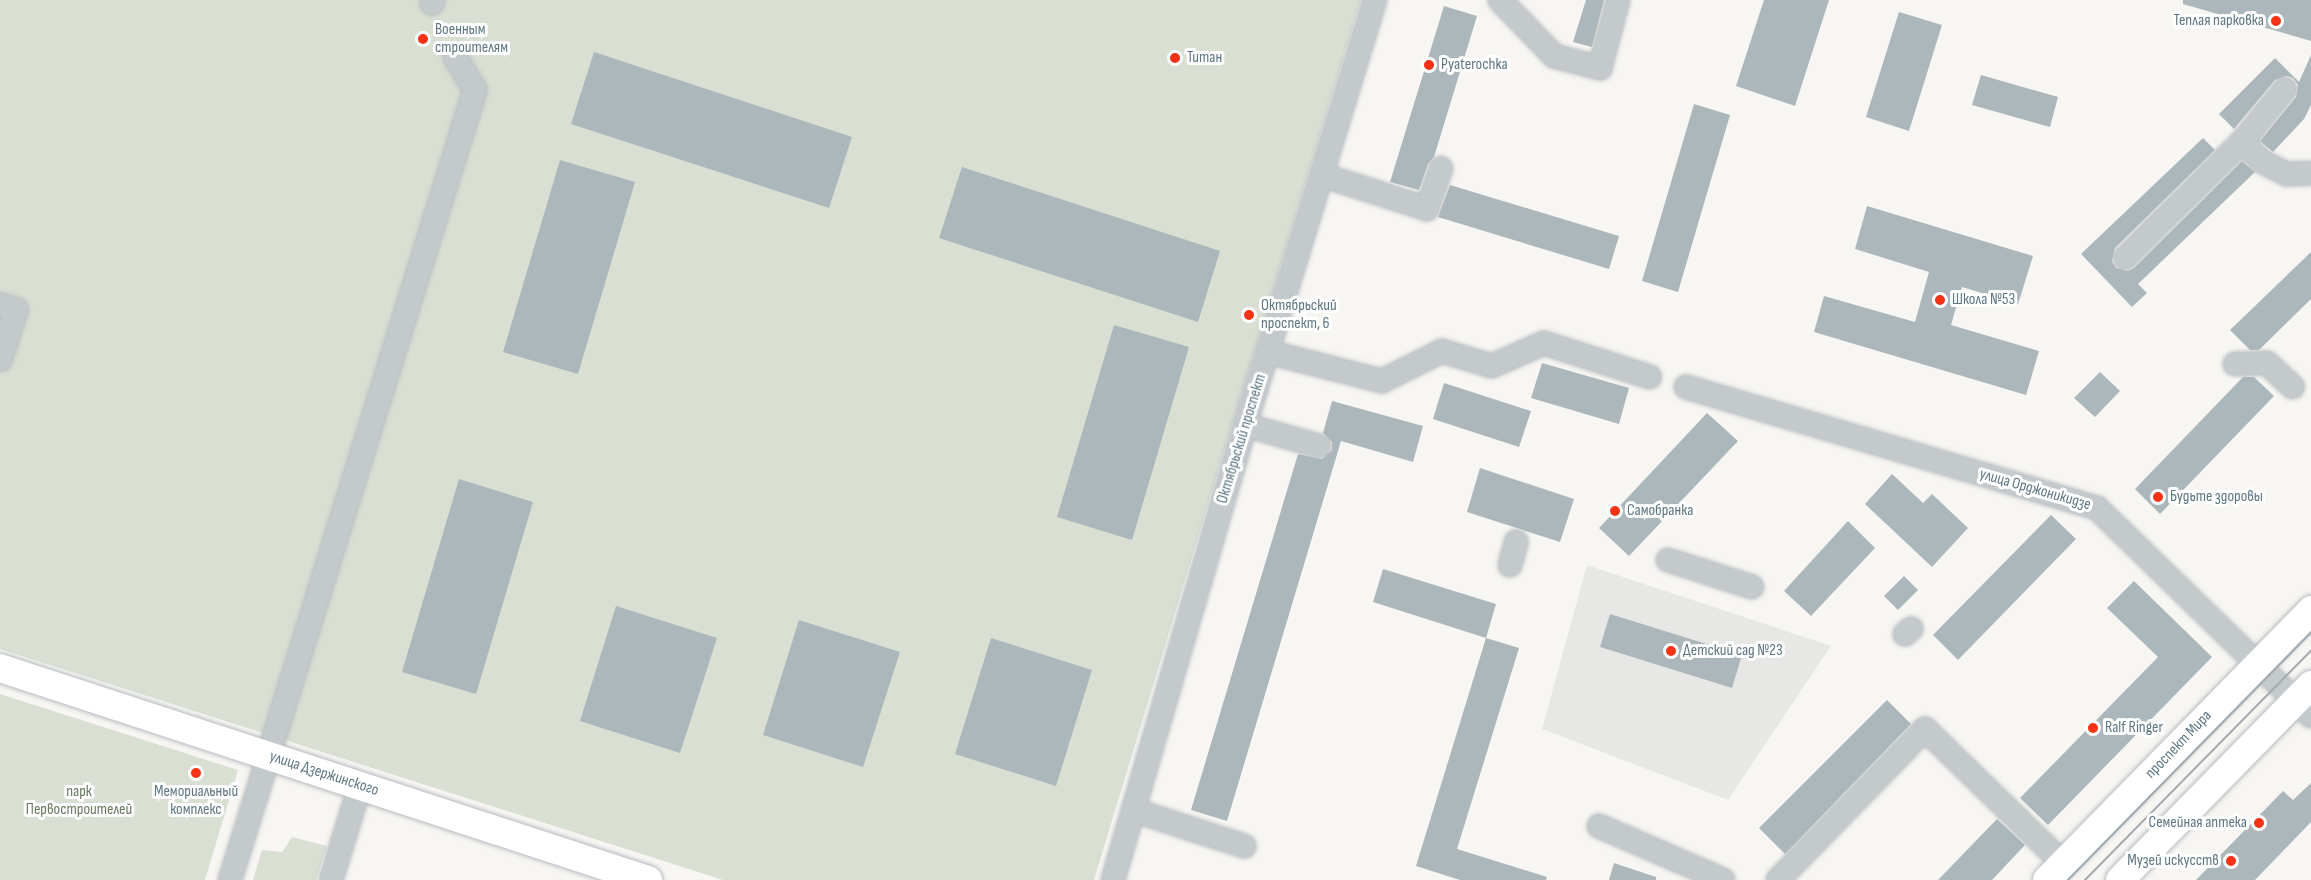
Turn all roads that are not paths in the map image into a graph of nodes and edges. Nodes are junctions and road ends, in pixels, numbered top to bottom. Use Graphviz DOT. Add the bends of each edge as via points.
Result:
graph roads {
  1 [pos="1375,0"];
  2 [pos="1500,0"];
  3 [pos="1618,0"];
  4 [pos="455,57"];
  5 [pos="2285,89"];
  6 [pos="2242,142"];
  7 [pos="1441,168"];
  8 [pos="2311,173"];
  9 [pos="1322,175"];
  10 [pos="2125,258"];
  11 [pos="0,305"];
  12 [pos="1268,352"];
  13 [pos="0,360"];
  14 [pos="2235,364"];
  15 [pos="1650,377"];
  16 [pos="1686,387"];
  17 [pos="2293,387"];
  18 [pos="1245,425"];
  19 [pos="1319,446"];
  20 [pos="1516,542"];
  21 [pos="1668,560"];
  22 [pos="1510,565"];
  23 [pos="1752,587"];
  24 [pos="2311,610"];
  25 [pos="2258,664"];
  26 [pos="0,668"];
  27 [pos="2306,701"];
  28 [pos="273,741"];
  29 [pos="264,771"];
  30 [pos="360,786"];
  31 [pos="1133,810"];
  32 [pos="1599,826"];
  33 [pos="1244,846"];
  34 [pos="2055,872"];
  35 [pos="230,880"];
  36 [pos="331,880"];
  37 [pos="648,880"];
  38 [pos="1113,880"];
  39 [pos="1724,880"];
  40 [pos="1778,880"];
  41 [pos="2120,880"];
  1 -- 9 [label="street, Октябрьский проспект"];
  2 -- 3 [label="street" via="1554,56 1600,68"];
  4 -- 28 [label="street" via="475,90"];
  5 -- 6 [label="street"];
  6 -- 8 [label="street" via="2263,162 2287,174"];
  6 -- 10 [label="street"];
  7 -- 9 [label="street" via="1427,209"];
  9 -- 12 [label="street, Октябрьский проспект"];
  11 -- 13 [label="street" via="16,310"];
  12 -- 15 [label="street" via="1382,381 1443,351 1492,366 1545,343"];
  12 -- 18 [label="street, Октябрьский проспект"];
  14 -- 17 [label="street" via="2267,363"];
  16 -- 25 [label="street, улица Орджоникидзе" via="2097,508"];
  18 -- 19 [label="street"];
  18 -- 31 [label="street, Октябрьский проспект"];
  20 -- 22 [label="street"];
  21 -- 23 [label="street"];
  24 -- 25 [label="main road, проспект Мира"];
  25 -- 27 [label="street, улица Орджоникидзе"];
  25 -- 34 [label="main road, проспект Мира"];
  26 -- 30 [label="main road, улица Дзержинского"];
  27 -- 41 [label="main road"];
  29 -- 35 [label="street"];
  30 -- 36 [label="street"];
  30 -- 37 [label="main road, улица Дзержинского"];
  31 -- 33 [label="street"];
  31 -- 38 [label="street, Октябрьский проспект"];
  32 -- 39 [label="street"];
  34 -- 40 [label="street" via="1925,729"];
}
